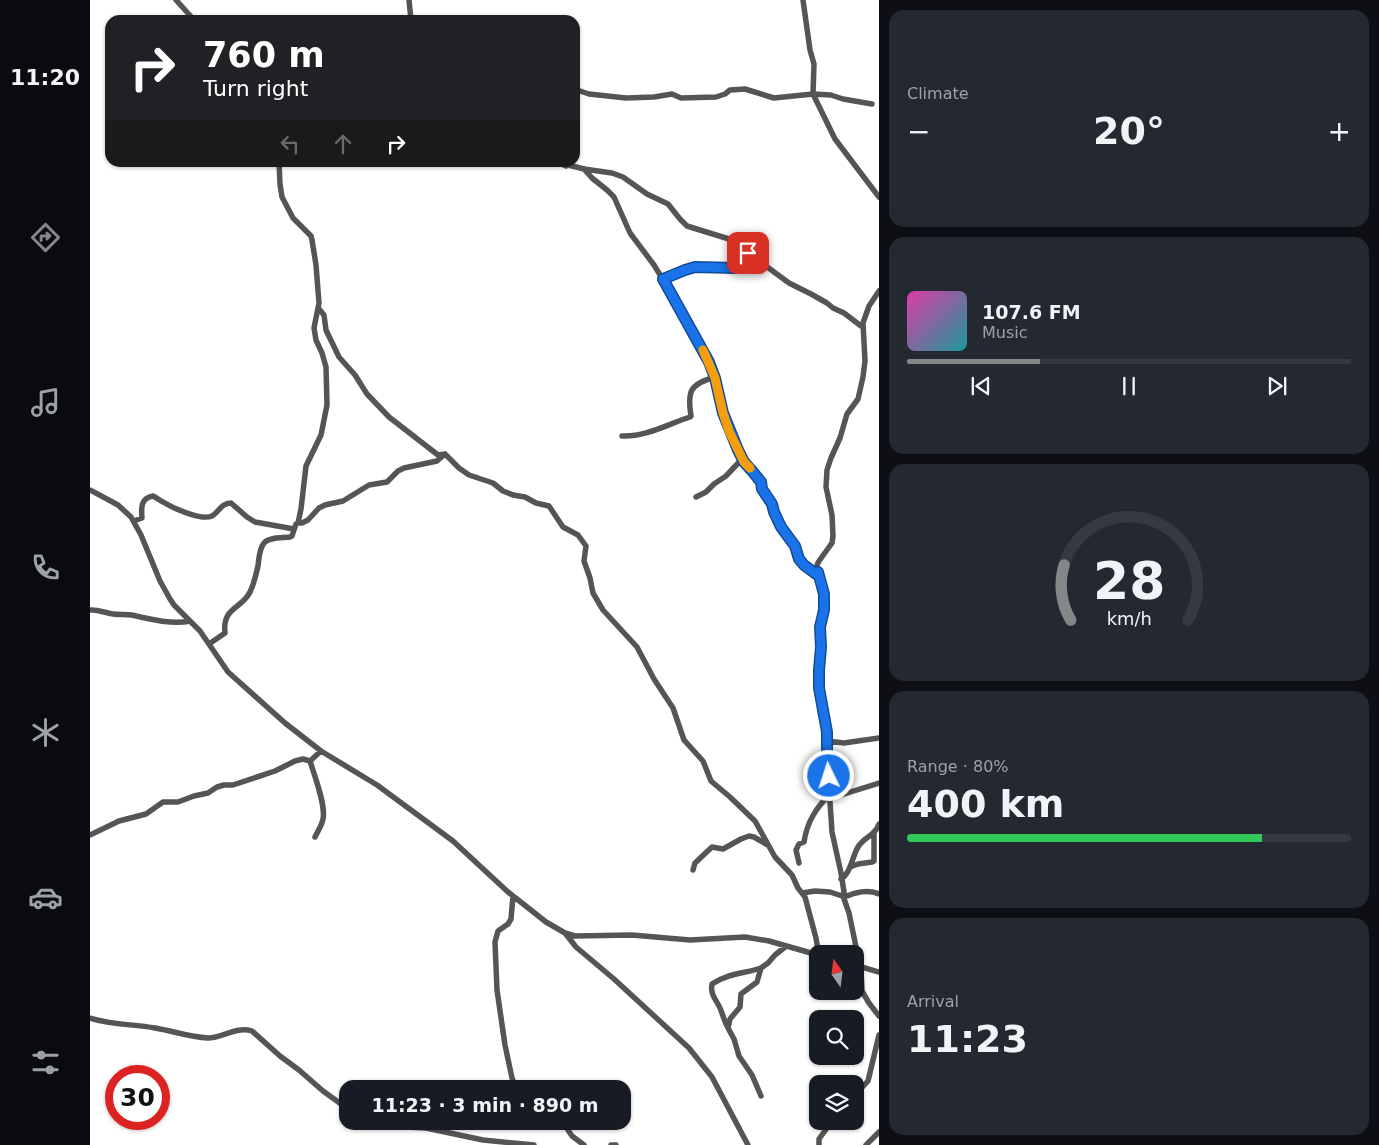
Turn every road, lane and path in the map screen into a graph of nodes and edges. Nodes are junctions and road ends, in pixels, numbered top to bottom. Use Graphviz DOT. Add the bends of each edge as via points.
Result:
graph roads {
  1 [pos="176,0"];
  2 [pos="409,0"];
  3 [pos="803,0"];
  4 [pos="190,15"];
  5 [pos="410,15"];
  6 [pos="580,91"];
  7 [pos="813,94"];
  8 [pos="872,104"];
  9 [pos="279,167"];
  10 [pos="574,167"];
  11 [pos="584,170"];
  12 [pos="879,197"];
  13 [pos="748,253"];
  14 [pos="663,279"];
  15 [pos="879,291"];
  16 [pos="319,309"];
  17 [pos="863,322"];
  18 [pos="715,378"];
  19 [pos="622,436"];
  20 [pos="445,454"];
  21 [pos="742,459"];
  22 [pos="90,490"];
  23 [pos="696,497"];
  24 [pos="134,521"];
  25 [pos="298,523"];
  26 [pos="294,529"];
  27 [pos="818,572"];
  28 [pos="90,610"];
  29 [pos="190,621"];
  30 [pos="209,644"];
  31 [pos="879,738"];
  32 [pos="827,741"];
  33 [pos="321,751"];
  34 [pos="310,761"];
  35 [pos="879,783"];
  36 [pos="830,794"];
  37 [pos="879,824"];
  38 [pos="874,832"];
  39 [pos="90,835"];
  40 [pos="315,837"];
  41 [pos="769,846"];
  42 [pos="799,863"];
  43 [pos="850,868"];
  44 [pos="693,870"];
  45 [pos="842,879"];
  46 [pos="802,894"];
  47 [pos="844,894"];
  48 [pos="879,894"];
  49 [pos="514,896"];
  50 [pos="566,933"];
  51 [pos="817,945"];
  52 [pos="854,945"];
  53 [pos="785,946"];
  54 [pos="809,953"];
  55 [pos="864,967"];
  56 [pos="761,968"];
  57 [pos="879,972"];
  58 [pos="864,994"];
  59 [pos="879,1016"];
  60 [pos="90,1018"];
  61 [pos="728,1028"];
  62 [pos="879,1036"];
  63 [pos="513,1080"];
  64 [pos="864,1085"];
  65 [pos="761,1096"];
  66 [pos="339,1103"];
  67 [pos="436,1130"];
  68 [pos="568,1130"];
  69 [pos="826,1130"];
  70 [pos="879,1132"];
  71 [pos="534,1145"];
  72 [pos="584,1145"];
  73 [pos="611,1145"];
  74 [pos="616,1145"];
  75 [pos="748,1145"];
  76 [pos="819,1145"];
  77 [pos="866,1145"];
  1 -- 4 [label="street"];
  2 -- 5 [label="street"];
  3 -- 7 [label="street" via="814,64"];
  6 -- 7 [label="street" via="638,98 672,94 681,98 716,96 730,90 745,89 774,98"];
  7 -- 8 [label="street"];
  7 -- 12 [label="street" via="835,140"];
  9 -- 16 [label="street" via="282,197 293,218 312,240"];
  10 -- 11 [label="street"];
  11 -- 13 [label="street" via="617,174 668,204 687,226 725,237"];
  11 -- 14 [label="street" via="614,197 630,233"];
  13 -- 14 [label="street" via="736,268 695,267"];
  13 -- 17 [label="street" via="796,288 844,313 858,325"];
  14 -- 18 [label="street"];
  15 -- 17 [label="street"];
  16 -- 20 [label="street" via="339,357 356,375 367,394 411,435 438,455"];
  16 -- 25 [label="street" via="314,328 326,367 326,405 320,435 306,466"];
  17 -- 27 [label="street" via="863,377 858,399 847,414 827,470 826,487 833,536 832,543 819,561"];
  18 -- 19 [label="street" via="700,382 690,394 691,416 635,436"];
  18 -- 21 [label="street" via="723,413"];
  20 -- 25 [label="street" via="437,461 404,468 387,482 369,485 343,500 325,505 308,520"];
  20 -- 41 [label="street" via="459,468 503,491 549,506 564,527 581,538 586,546 584,561 594,595 603,610 637,647 673,708 684,740 703,761 711,781 755,822"];
  21 -- 23 [label="street" via="726,476"];
  21 -- 27 [label="street" via="761,482 799,559 816,574"];
  22 -- 24 [label="street" via="118,505"];
  24 -- 26 [label="street" via="142,518 144,500 153,496 201,517 213,515 225,503 231,503 255,522"];
  24 -- 29 [label="street" via="166,592"];
  25 -- 26 [label="street"];
  26 -- 30 [label="street" via="290,537 267,540 263,544 250,592 230,612 224,625 225,633"];
  27 -- 32 [label="street" via="824,594 819,682"];
  28 -- 29 [label="street" via="153,620"];
  29 -- 30 [label="street"];
  30 -- 33 [label="street" via="228,672"];
  31 -- 32 [label="street" via="844,743"];
  32 -- 36 [label="street"];
  33 -- 34 [label="street"];
  33 -- 49 [label="street" via="377,786 453,841"];
  34 -- 39 [label="street" via="295,761 233,785 217,786 208,793 178,802 163,802 146,814 119,821"];
  34 -- 40 [label="street" via="324,811"];
  35 -- 36 [label="street" via="844,794"];
  36 -- 42 [label="street" via="810,820 804,842 796,850"];
  36 -- 45 [label="street" via="832,832"];
  37 -- 38 [label="street"];
  38 -- 43 [label="street" via="859,845"];
  38 -- 43 [label="street" via="874,861 854,864"];
  41 -- 44 [label="street" via="754,837 745,836 723,848 712,847"];
  41 -- 46 [label="street" via="792,875"];
  43 -- 45 [label="street"];
  45 -- 47 [label="street"];
  46 -- 47 [label="street" via="815,891"];
  46 -- 51 [label="street" via="807,901"];
  47 -- 48 [label="street" via="849,897 856,893"];
  47 -- 52 [label="street"];
  49 -- 50 [label="street" via="546,922"];
  49 -- 63 [label="street" via="511,919 498,931 495,942 497,990"];
  50 -- 53 [label="street" via="682,940 745,937"];
  50 -- 75 [label="street" via="576,947 689,1048 715,1081"];
  53 -- 54 [label="street"];
  53 -- 56 [label="street"];
  55 -- 57 [label="street"];
  56 -- 61 [label="street" via="757,982 742,994 740,1007 730,1019"];
  56 -- 61 [label="street" via="731,974 712,984 714,1000"];
  58 -- 59 [label="street"];
  60 -- 66 [label="street" via="201,1038 218,1037 238,1030 252,1031"];
  61 -- 65 [label="street"];
  62 -- 64 [label="street"];
  67 -- 71 [label="street" via="483,1140"];
  68 -- 72 [label="street"];
  69 -- 76 [label="street"];
  70 -- 77 [label="street"];
  73 -- 74 [label="street"];
}
